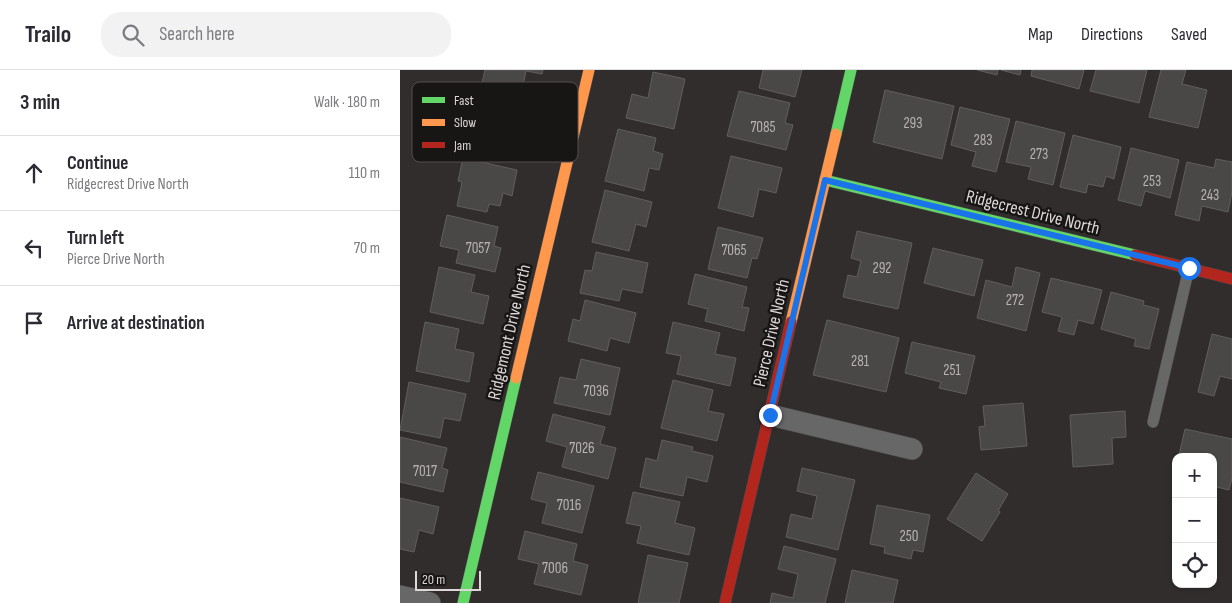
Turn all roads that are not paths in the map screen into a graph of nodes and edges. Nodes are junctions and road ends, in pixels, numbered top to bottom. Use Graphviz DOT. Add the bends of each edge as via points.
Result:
graph roads {
  1 [pos="589,70"];
  2 [pos="851,70"];
  3 [pos="578,117"];
  4 [pos="567,162"];
  5 [pos="825,180"];
  6 [pos="1189,268"];
  7 [pos="1232,278"];
  8 [pos="770,415"];
  9 [pos="1153,422"];
  10 [pos="912,449"];
  11 [pos="400,596"];
  12 [pos="430,603"];
  13 [pos="463,603"];
  14 [pos="725,603"];
  1 -- 3 [label="street, Ridgemont Drive North"];
  2 -- 5 [label="street, Pierce Drive North"];
  4 -- 13 [label="street, Ridgemont Drive North"];
  5 -- 6 [label="street, Ridgecrest Drive North"];
  5 -- 8 [label="street, Pierce Drive North"];
  6 -- 7 [label="street, Ridgecrest Drive North"];
  6 -- 9 [label="lane"];
  8 -- 10 [label="street"];
  8 -- 14 [label="street, Pierce Drive North"];
  11 -- 12 [label="street"];
}
